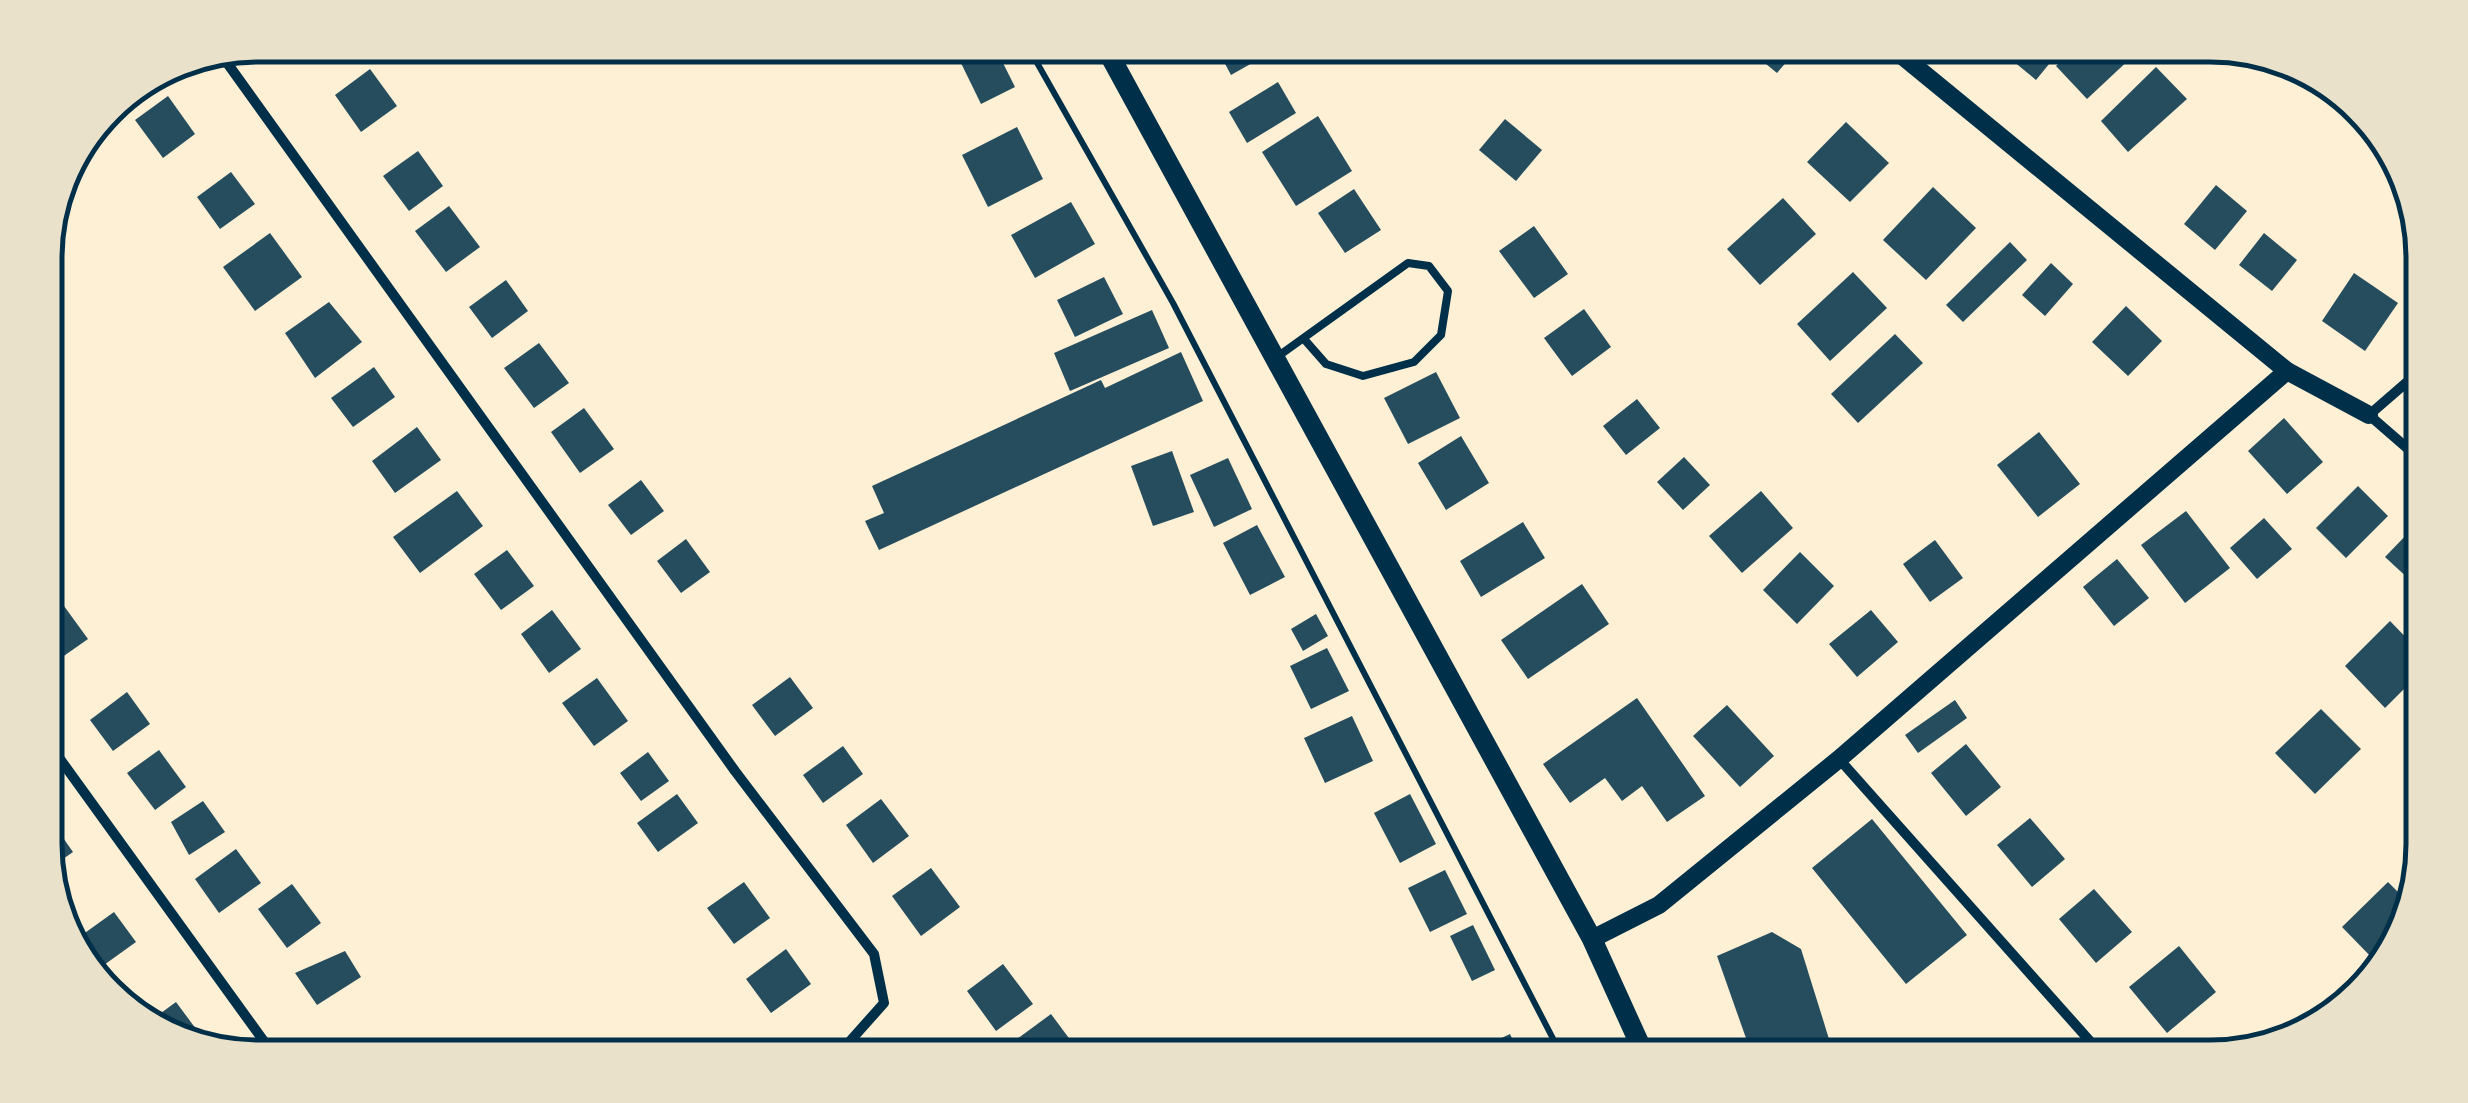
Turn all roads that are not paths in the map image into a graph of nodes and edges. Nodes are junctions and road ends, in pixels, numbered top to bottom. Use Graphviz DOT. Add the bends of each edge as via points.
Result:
graph roads {
  1 [pos="1113,62"];
  2 [pos="1910,62"];
  3 [pos="229,65"];
  4 [pos="1304,339"];
  5 [pos="1277,357"];
  6 [pos="2287,371"];
  7 [pos="2406,383"];
  8 [pos="2369,415"];
  9 [pos="2406,447"];
  10 [pos="1840,758"];
  11 [pos="62,763"];
  12 [pos="1592,939"];
  13 [pos="263,1040"];
  14 [pos="851,1040"];
  15 [pos="1638,1040"];
  16 [pos="2088,1040"];
  1 -- 5 [label="main road"];
  2 -- 6 [label="street"];
  3 -- 14 [label="street" via="735,771 874,954 884,1004"];
  4 -- 4 [label="lane" via="1408,263 1429,266 1448,291 1441,335 1414,362 1363,376 1326,364"];
  4 -- 5 [label="lane"];
  5 -- 12 [label="main road"];
  6 -- 8 [label="street"];
  6 -- 10 [label="street"];
  7 -- 8 [label="street"];
  8 -- 9 [label="street"];
  10 -- 12 [label="street" via="1659,905"];
  10 -- 16 [label="street"];
  11 -- 13 [label="street"];
  12 -- 15 [label="main road"];
}
